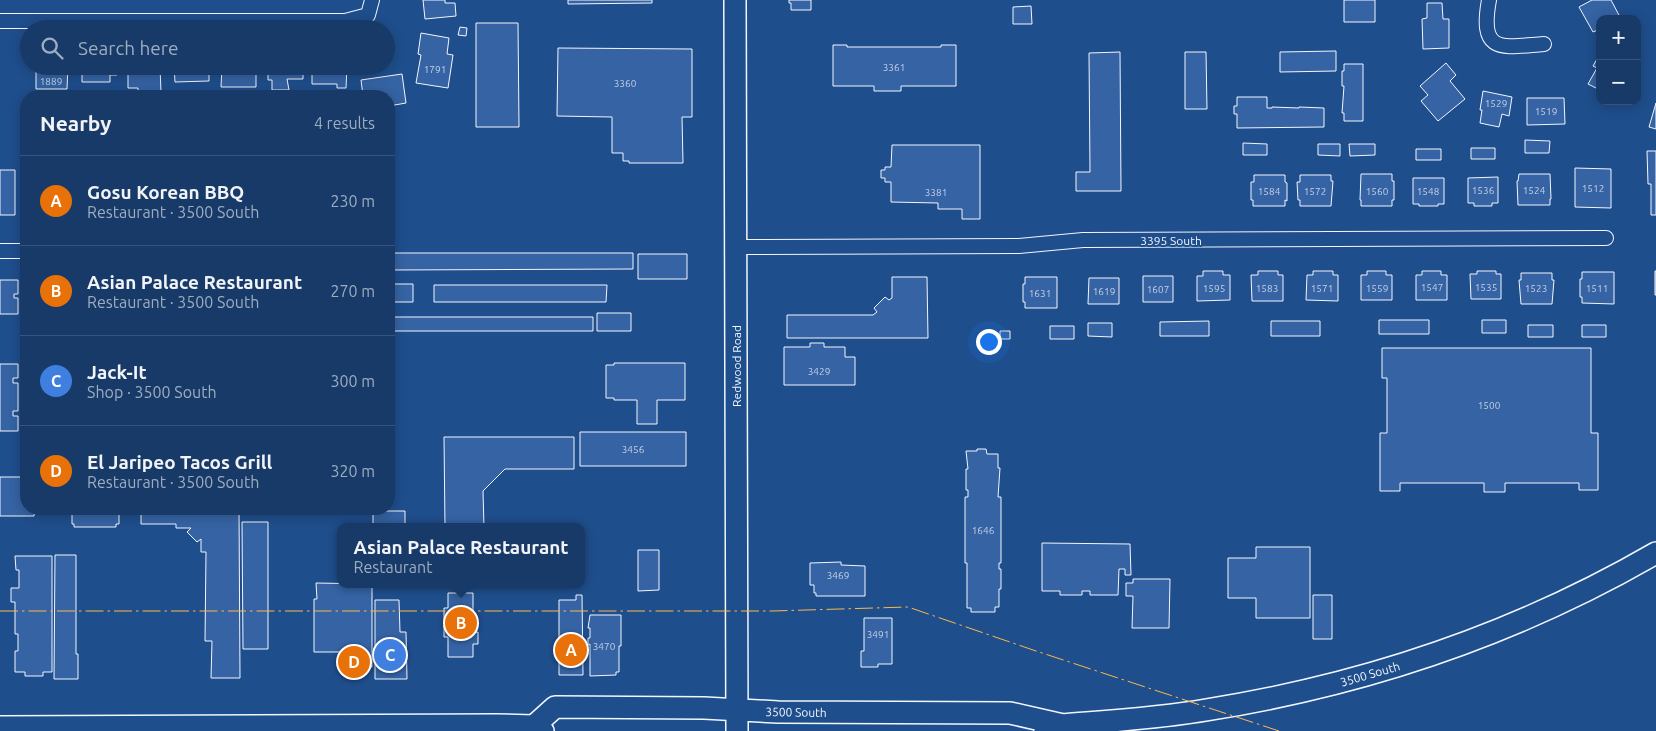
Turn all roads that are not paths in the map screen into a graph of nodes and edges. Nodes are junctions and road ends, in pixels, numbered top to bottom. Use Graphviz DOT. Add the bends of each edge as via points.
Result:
graph roads {
  1 [pos="372,0"];
  2 [pos="735,0"];
  3 [pos="1489,0"];
  4 [pos="349,20"];
  5 [pos="0,21"];
  6 [pos="20,21"];
  7 [pos="1544,44"];
  8 [pos="1606,238"];
  9 [pos="736,247"];
  10 [pos="0,251"];
  11 [pos="20,251"];
  12 [pos="1656,553"];
  13 [pos="736,709"];
  14 [pos="0,727"];
  15 [pos="476,728"];
  16 [pos="538,728"];
  17 [pos="1054,728"];
  18 [pos="737,731"];
  1 -- 4 [label="street" via="368,15"];
  2 -- 9 [label="main road, Redwood Road"];
  3 -- 7 [label="street" via="1486,23 1493,43 1508,47"];
  5 -- 6 [label="street"];
  8 -- 9 [label="street, 3395 South" via="1084,240 1019,246"];
  9 -- 13 [label="main road, Redwood Road"];
  10 -- 11 [label="street"];
  12 -- 17 [label="main road, 3500 South" via="1610,579 1511,624 1432,655 1361,677 1276,698 1204,711"];
  13 -- 16 [label="main road, 3500 South" via="555,707"];
  13 -- 17 [label="main road, 3500 South" via="1010,713"];
  13 -- 18 [label="main road, Redwood Road"];
  14 -- 15 [label="main road, 3500 South"];
  15 -- 16 [label="main road, 3500 South"];
}
